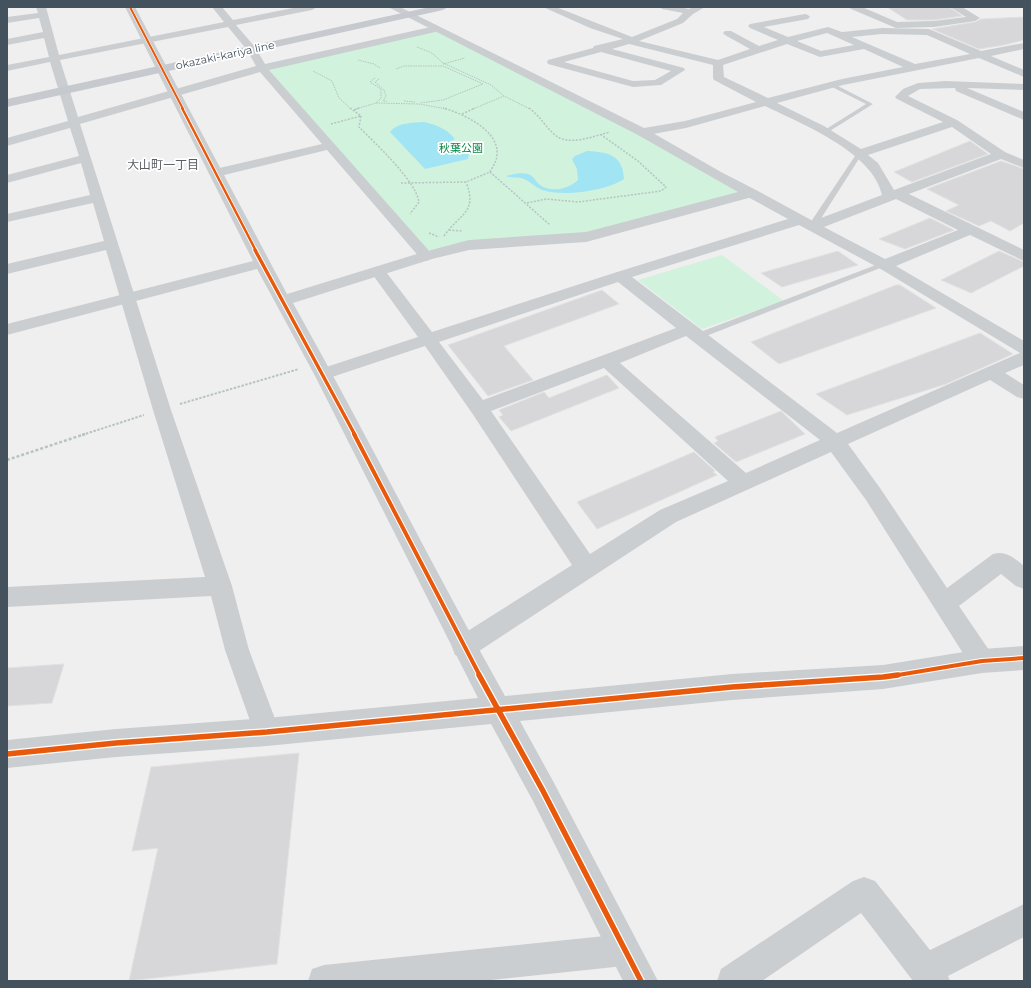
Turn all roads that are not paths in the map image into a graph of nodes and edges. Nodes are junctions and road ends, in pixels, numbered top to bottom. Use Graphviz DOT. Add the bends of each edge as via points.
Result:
graph roads {
  1 [pos="130,7"];
  2 [pos="217,7"];
  3 [pos="312,7"];
  4 [pos="393,7"];
  5 [pos="443,7"];
  6 [pos="548,7"];
  7 [pos="665,7"];
  8 [pos="700,7"];
  9 [pos="854,7"];
  10 [pos="950,7"];
  11 [pos="956,7"];
  12 [pos="962,7"];
  13 [pos="797,8"];
  14 [pos="42,11"];
  15 [pos="690,12"];
  16 [pos="409,14"];
  17 [pos="7,20"];
  18 [pos="811,20"];
  19 [pos="230,23"];
  20 [pos="435,29"];
  21 [pos="828,30"];
  22 [pos="882,31"];
  23 [pos="728,33"];
  24 [pos="48,34"];
  25 [pos="842,35"];
  26 [pos="147,40"];
  27 [pos="789,40"];
  28 [pos="628,41"];
  29 [pos="909,41"];
  30 [pos="7,42"];
  31 [pos="888,46"];
  32 [pos="1024,46"];
  33 [pos="598,48"];
  34 [pos="869,48"];
  35 [pos="251,49"];
  36 [pos="758,50"];
  37 [pos="982,54"];
  38 [pos="55,58"];
  39 [pos="553,62"];
  40 [pos="718,63"];
  41 [pos="541,65"];
  42 [pos="7,68"];
  43 [pos="162,68"];
  44 [pos="262,68"];
  45 [pos="915,68"];
  46 [pos="1024,74"];
  47 [pos="946,84"];
  48 [pos="832,85"];
  49 [pos="1024,87"];
  50 [pos="63,90"];
  51 [pos="175,93"];
  52 [pos="7,102"];
  53 [pos="764,102"];
  54 [pos="1024,116"];
  55 [pos="74,123"];
  56 [pos="953,123"];
  57 [pos="642,132"];
  58 [pos="826,132"];
  59 [pos="7,142"];
  60 [pos="330,146"];
  61 [pos="859,154"];
  62 [pos="1001,155"];
  63 [pos="86,158"];
  64 [pos="1024,164"];
  65 [pos="216,173"];
  66 [pos="7,179"];
  67 [pos="751,193"];
  68 [pos="893,195"];
  69 [pos="97,198"];
  70 [pos="7,218"];
  71 [pos="805,223"];
  72 [pos="970,230"];
  73 [pos="112,244"];
  74 [pos="426,256"];
  75 [pos="1024,256"];
  76 [pos="262,263"];
  77 [pos="884,265"];
  78 [pos="7,269"];
  79 [pos="378,271"];
  80 [pos="620,276"];
  81 [pos="128,298"];
  82 [pos="282,301"];
  83 [pos="7,330"];
  84 [pos="693,332"];
  85 [pos="428,339"];
  86 [pos="1024,349"];
  87 [pos="1024,358"];
  88 [pos="607,361"];
  89 [pos="991,373"];
  90 [pos="323,374"];
  91 [pos="1024,393"];
  92 [pos="479,408"];
  93 [pos="835,442"];
  94 [pos="743,482"];
  95 [pos="587,569"];
  96 [pos="1024,579"];
  97 [pos="220,586"];
  98 [pos="7,597"];
  99 [pos="944,604"];
  100 [pos="464,647"];
  101 [pos="1024,658"];
  102 [pos="982,661"];
  103 [pos="499,710"];
  104 [pos="267,732"];
  105 [pos="7,754"];
  106 [pos="1024,920"];
  107 [pos="624,950"];
  108 [pos="929,976"];
  109 [pos="324,981"];
  110 [pos="641,981"];
  111 [pos="733,981"];
  1 -- 26 [label="street"];
  2 -- 19 [label="street"];
  3 -- 19 [label="street"];
  4 -- 16 [label="street"];
  5 -- 16 [label="main road, okazaki-kariya line"];
  6 -- 28 [label="street" via="626,37"];
  7 -- 15 [label="street"];
  8 -- 15 [label="street"];
  9 -- 11 [label="street" via="896,25 934,24 975,18"];
  10 -- 11 [label="street"];
  11 -- 12 [label="street"];
  13 -- 18 [label="street"];
  14 -- 17 [label="street"];
  14 -- 24 [label="street"];
  15 -- 28 [label="street" via="680,21"];
  16 -- 20 [label="street"];
  16 -- 35 [label="main road, okazaki-kariya line"];
  18 -- 21 [label="street"];
  18 -- 27 [label="street" via="753,26"];
  19 -- 26 [label="street"];
  19 -- 35 [label="street"];
  20 -- 44 [label="street"];
  20 -- 57 [label="street"];
  21 -- 25 [label="street"];
  21 -- 27 [label="street"];
  22 -- 25 [label="street"];
  22 -- 29 [label="street"];
  22 -- 37 [label="street" via="929,32"];
  23 -- 36 [label="street"];
  24 -- 30 [label="street"];
  24 -- 38 [label="street"];
  25 -- 34 [label="street"];
  26 -- 38 [label="street"];
  26 -- 43 [label="street"];
  27 -- 34 [label="street" via="820,54"];
  27 -- 36 [label="street"];
  28 -- 33 [label="street"];
  28 -- 40 [label="street"];
  31 -- 34 [label="street"];
  32 -- 37 [label="street"];
  33 -- 39 [label="street"];
  33 -- 39 [label="street" via="680,70 657,83 633,84"];
  34 -- 45 [label="street"];
  35 -- 43 [label="main road, okazaki-kariya line"];
  35 -- 44 [label="street"];
  36 -- 40 [label="street"];
  37 -- 45 [label="street"];
  37 -- 46 [label="street"];
  38 -- 42 [label="street"];
  38 -- 50 [label="street"];
  39 -- 41 [label="street"];
  40 -- 53 [label="street" via="718,78"];
  43 -- 50 [label="main road, okazaki-kariya line"];
  43 -- 51 [label="street"];
  44 -- 51 [label="street"];
  44 -- 60 [label="street"];
  45 -- 48 [label="street"];
  47 -- 49 [label="street"];
  47 -- 54 [label="street"];
  47 -- 56 [label="street" via="918,86 906,90 901,96"];
  48 -- 53 [label="street"];
  48 -- 58 [label="lane" via="870,104"];
  50 -- 52 [label="main road, okazaki-kariya line"];
  50 -- 55 [label="street"];
  51 -- 55 [label="street"];
  51 -- 65 [label="street"];
  53 -- 57 [label="street" via="686,124"];
  53 -- 58 [label="street"];
  55 -- 59 [label="street"];
  55 -- 63 [label="street"];
  56 -- 61 [label="street"];
  56 -- 62 [label="street"];
  57 -- 67 [label="street"];
  58 -- 61 [label="street"];
  60 -- 65 [label="street"];
  60 -- 74 [label="street"];
  61 -- 68 [label="street" via="873,166"];
  61 -- 71 [label="lane"];
  62 -- 64 [label="street"];
  62 -- 68 [label="street"];
  63 -- 66 [label="street"];
  63 -- 69 [label="street"];
  65 -- 76 [label="street"];
  67 -- 71 [label="street"];
  67 -- 74 [label="street" via="586,237 469,245"];
  68 -- 71 [label="street"];
  68 -- 72 [label="street"];
  69 -- 70 [label="street"];
  69 -- 73 [label="street"];
  71 -- 77 [label="street"];
  71 -- 80 [label="street"];
  72 -- 75 [label="street"];
  72 -- 77 [label="street"];
  73 -- 78 [label="street"];
  73 -- 81 [label="street"];
  74 -- 79 [label="street"];
  76 -- 81 [label="street"];
  76 -- 82 [label="street"];
  77 -- 84 [label="lane"];
  77 -- 86 [label="street"];
  79 -- 82 [label="street"];
  79 -- 85 [label="street"];
  80 -- 84 [label="street"];
  80 -- 85 [label="street"];
  81 -- 83 [label="street"];
  81 -- 97 [label="street"];
  82 -- 90 [label="street"];
  84 -- 88 [label="street"];
  84 -- 93 [label="street"];
  85 -- 90 [label="street"];
  85 -- 92 [label="street"];
  87 -- 89 [label="street"];
  88 -- 92 [label="street"];
  88 -- 94 [label="street"];
  89 -- 91 [label="street"];
  89 -- 93 [label="street"];
  90 -- 100 [label="street"];
  92 -- 95 [label="street"];
  93 -- 94 [label="street"];
  93 -- 99 [label="street" via="873,494"];
  94 -- 95 [label="street" via="668,516"];
  95 -- 100 [label="street"];
  96 -- 99 [label="street" via="1001,561"];
  97 -- 98 [label="street"];
  97 -- 104 [label="street" via="237,650"];
  99 -- 102 [label="street"];
  100 -- 103 [label="street"];
  101 -- 102 [label="street"];
  102 -- 103 [label="street" via="883,677 732,687"];
  103 -- 104 [label="street"];
  103 -- 107 [label="street" via="544,791"];
  104 -- 105 [label="street"];
  106 -- 108 [label="street"];
  107 -- 109 [label="street"];
  107 -- 110 [label="street"];
  108 -- 111 [label="street" via="864,892"];
}
